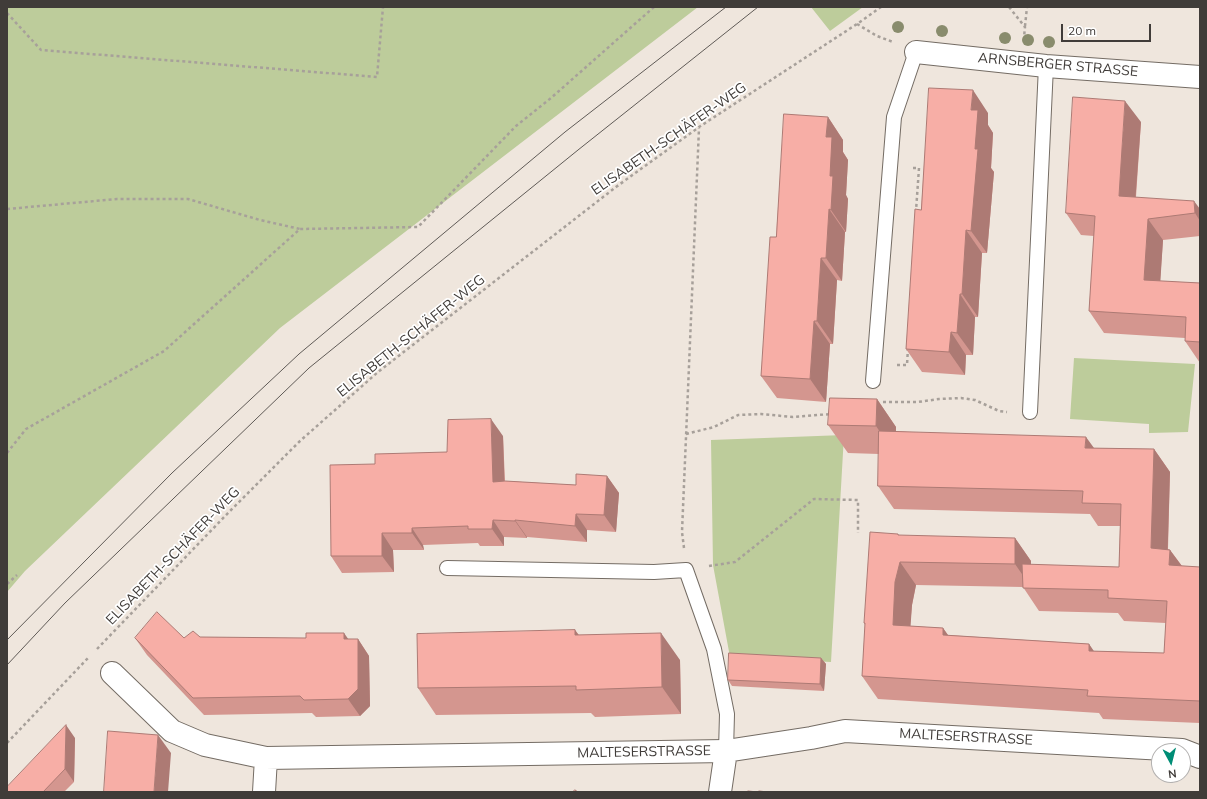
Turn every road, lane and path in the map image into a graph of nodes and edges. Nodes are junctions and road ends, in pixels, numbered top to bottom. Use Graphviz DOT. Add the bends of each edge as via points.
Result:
graph roads {
  1 [pos="383,7"];
  2 [pos="654,7"];
  3 [pos="881,7"];
  4 [pos="1009,7"];
  5 [pos="1027,7"];
  6 [pos="7,13"];
  7 [pos="1014,13"];
  8 [pos="857,24"];
  9 [pos="1025,26"];
  10 [pos="916,52"];
  11 [pos="1046,66"];
  12 [pos="1200,77"];
  13 [pos="699,127"];
  14 [pos="890,168"];
  15 [pos="919,168"];
  16 [pos="924,168"];
  17 [pos="7,209"];
  18 [pos="916,216"];
  19 [pos="300,229"];
  20 [pos="908,342"];
  21 [pos="874,363"];
  22 [pos="873,381"];
  23 [pos="1030,412"];
  24 [pos="835,413"];
  25 [pos="686,434"];
  26 [pos="7,453"];
  27 [pos="858,533"];
  28 [pos="447,568"];
  29 [pos="686,570"];
  30 [pos="17,576"];
  31 [pos="7,584"];
  32 [pos="97,649"];
  33 [pos="91,655"];
  34 [pos="112,673"];
  35 [pos="7,743"];
  36 [pos="726,751"];
  37 [pos="1200,757"];
  38 [pos="266,758"];
  39 [pos="264,792"];
  40 [pos="720,792"];
  1 -- 6 [label="path" via="377,77 41,50"];
  2 -- 19 [label="path" via="516,126 418,227"];
  3 -- 8 [label="path, ELISABETH-SCHÄFER-WEG"];
  4 -- 7 [label="path"];
  5 -- 9 [label="path"];
  8 -- 10 [label="path" via="877,36"];
  8 -- 13 [label="path, ELISABETH-SCHÄFER-WEG"];
  10 -- 11 [label="street, ARNSBERGER STRASSE"];
  10 -- 14 [label="lane" via="894,117"];
  11 -- 12 [label="street, ARNSBERGER STRASSE"];
  11 -- 23 [label="lane"];
  13 -- 25 [label="path"];
  13 -- 32 [label="path, ELISABETH-SCHÄFER-WEG" via="616,187 378,372 300,440"];
  14 -- 15 [label="path"];
  14 -- 21 [label="lane"];
  15 -- 16 [label="path"];
  15 -- 18 [label="path"];
  17 -- 19 [label="path" via="117,199 188,199"];
  19 -- 26 [label="path" via="164,351 26,429"];
  20 -- 21 [label="path" via="907,365"];
  21 -- 22 [label="lane"];
  22 -- 23 [label="path" via="872,402 918,402 939,398 961,398 975,400 999,411"];
  24 -- 25 [label="path" via="793,417 738,415 714,427"];
  25 -- 29 [label="path" via="682,532"];
  27 -- 29 [label="path" via="858,500 814,499 735,562"];
  28 -- 29 [label="lane" via="654,572"];
  29 -- 36 [label="lane" via="714,649 727,714"];
  30 -- 31 [label="path"];
  33 -- 35 [label="path"];
  34 -- 38 [label="street, MALTESERSTRASSE" via="172,730 205,745"];
  36 -- 37 [label="street, MALTESERSTRASSE" via="845,730 1182,750"];
  36 -- 38 [label="street, MALTESERSTRASSE"];
  36 -- 40 [label="street"];
  38 -- 39 [label="street"];
}
